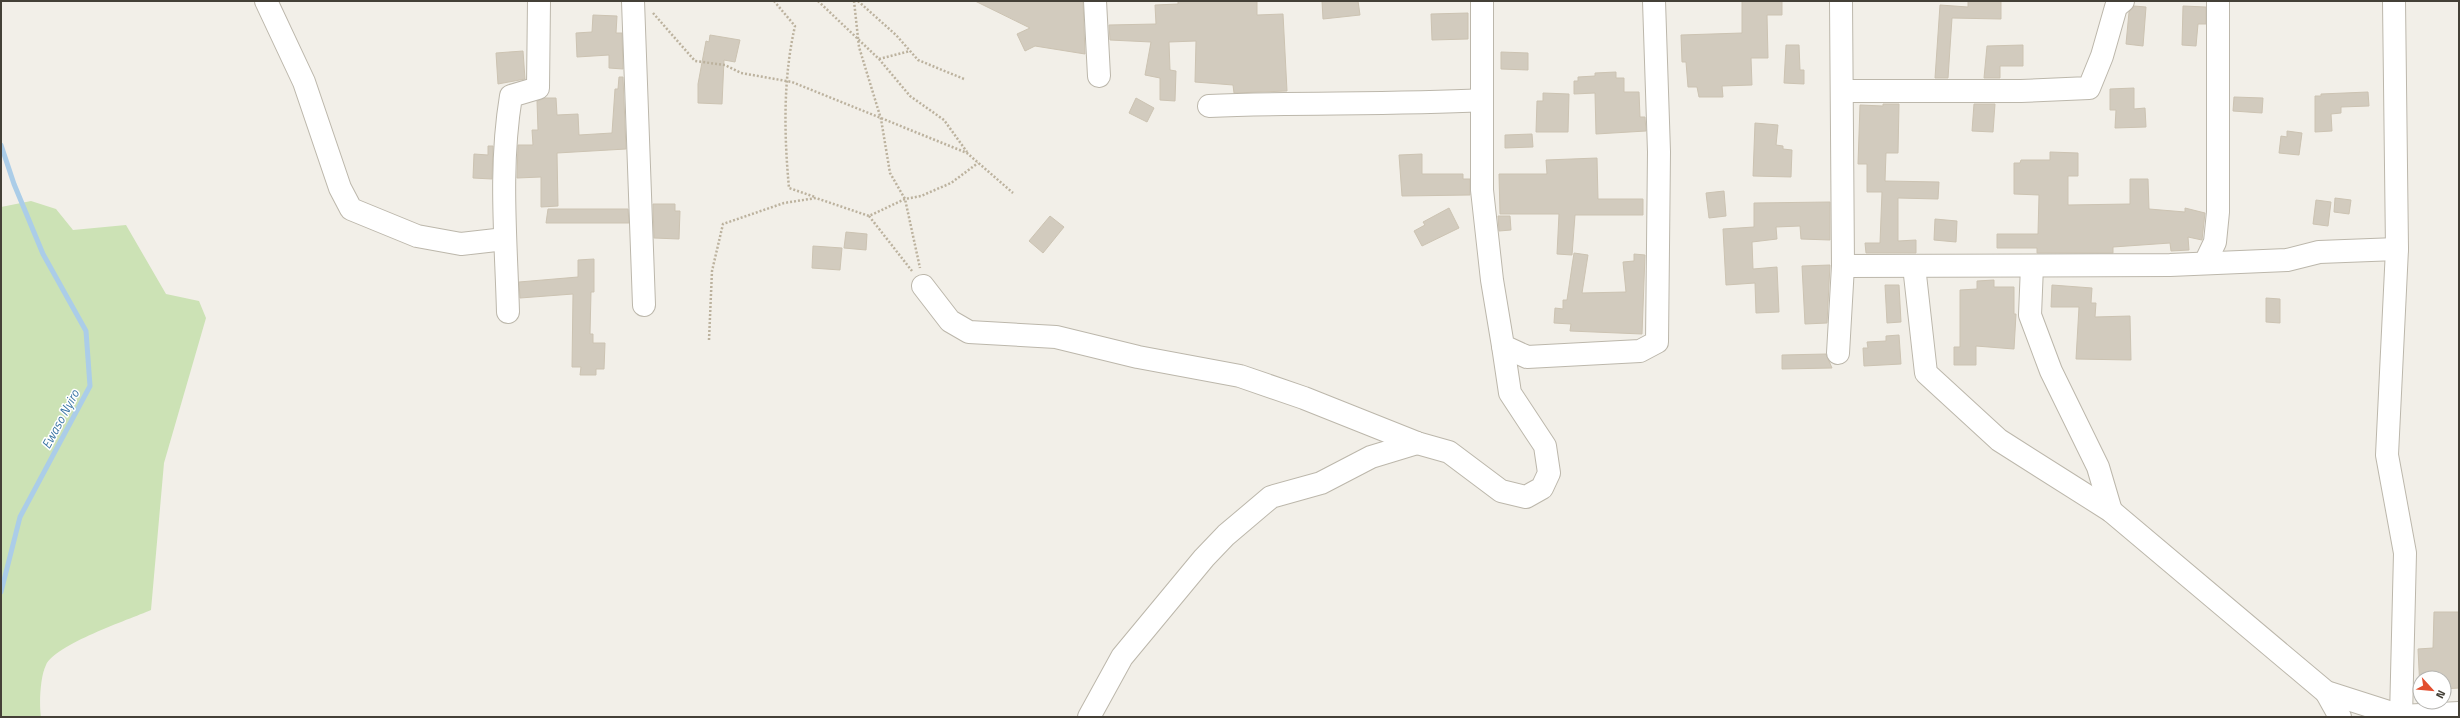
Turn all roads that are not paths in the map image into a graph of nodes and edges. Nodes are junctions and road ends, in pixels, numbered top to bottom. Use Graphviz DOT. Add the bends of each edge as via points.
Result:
graph roads {
  1 [pos="266,1"];
  2 [pos="539,1"];
  3 [pos="633,1"];
  4 [pos="1095,1"];
  5 [pos="1482,1"];
  6 [pos="1654,1"];
  7 [pos="1841,1"];
  8 [pos="2123,1"];
  9 [pos="2218,1"];
  10 [pos="2394,1"];
  11 [pos="1099,76"];
  12 [pos="1842,92"];
  13 [pos="1482,100"];
  14 [pos="1209,106"];
  15 [pos="505,239"];
  16 [pos="2397,249"];
  17 [pos="2205,263"];
  18 [pos="1843,266"];
  19 [pos="1914,266"];
  20 [pos="2032,266"];
  21 [pos="924,286"];
  22 [pos="644,306"];
  23 [pos="508,312"];
  24 [pos="1503,346"];
  25 [pos="1838,353"];
  26 [pos="1417,444"];
  27 [pos="2111,511"];
  28 [pos="2326,692"];
  29 [pos="2459,713"];
  30 [pos="1089,717"];
  31 [pos="2340,717"];
  32 [pos="2400,717"];
  1 -- 15 [label="street" via="304,82 340,188 351,209 417,236 461,244"];
  2 -- 15 [label="street" via="538,88 511,96 504,136"];
  3 -- 22 [label="street"];
  4 -- 11 [label="street"];
  5 -- 13 [label="street"];
  6 -- 24 [label="street" via="1659,152 1657,342 1640,352 1527,357"];
  7 -- 12 [label="street"];
  8 -- 12 [label="street" via="2116,7 2102,56 2089,88 2021,92"];
  9 -- 17 [label="street" via="2218,212 2215,242"];
  10 -- 16 [label="street"];
  12 -- 18 [label="street"];
  13 -- 14 [label="street" via="1424,103 1283,102"];
  13 -- 24 [label="street" via="1482,190 1492,280"];
  15 -- 23 [label="street"];
  16 -- 17 [label="street" via="2319,252 2287,260"];
  16 -- 32 [label="street" via="2387,455 2404,553"];
  17 -- 20 [label="street"];
  18 -- 19 [label="street"];
  18 -- 25 [label="street"];
  19 -- 20 [label="street"];
  19 -- 27 [label="street" via="1926,373 2000,440"];
  20 -- 27 [label="street" via="2030,315 2051,371 2098,467"];
  21 -- 26 [label="street" via="950,321 969,332 1056,337 1138,357 1240,376 1304,398"];
  24 -- 26 [label="street" via="1510,393 1545,446 1550,473 1542,488 1526,497 1502,491 1449,452"];
  26 -- 30 [label="street" via="1370,457 1321,483 1272,497 1226,535 1122,657"];
  27 -- 28 [label="street"];
  28 -- 31 [label="street"];
  28 -- 32 [label="street"];
  29 -- 32 [label="street"];
}
